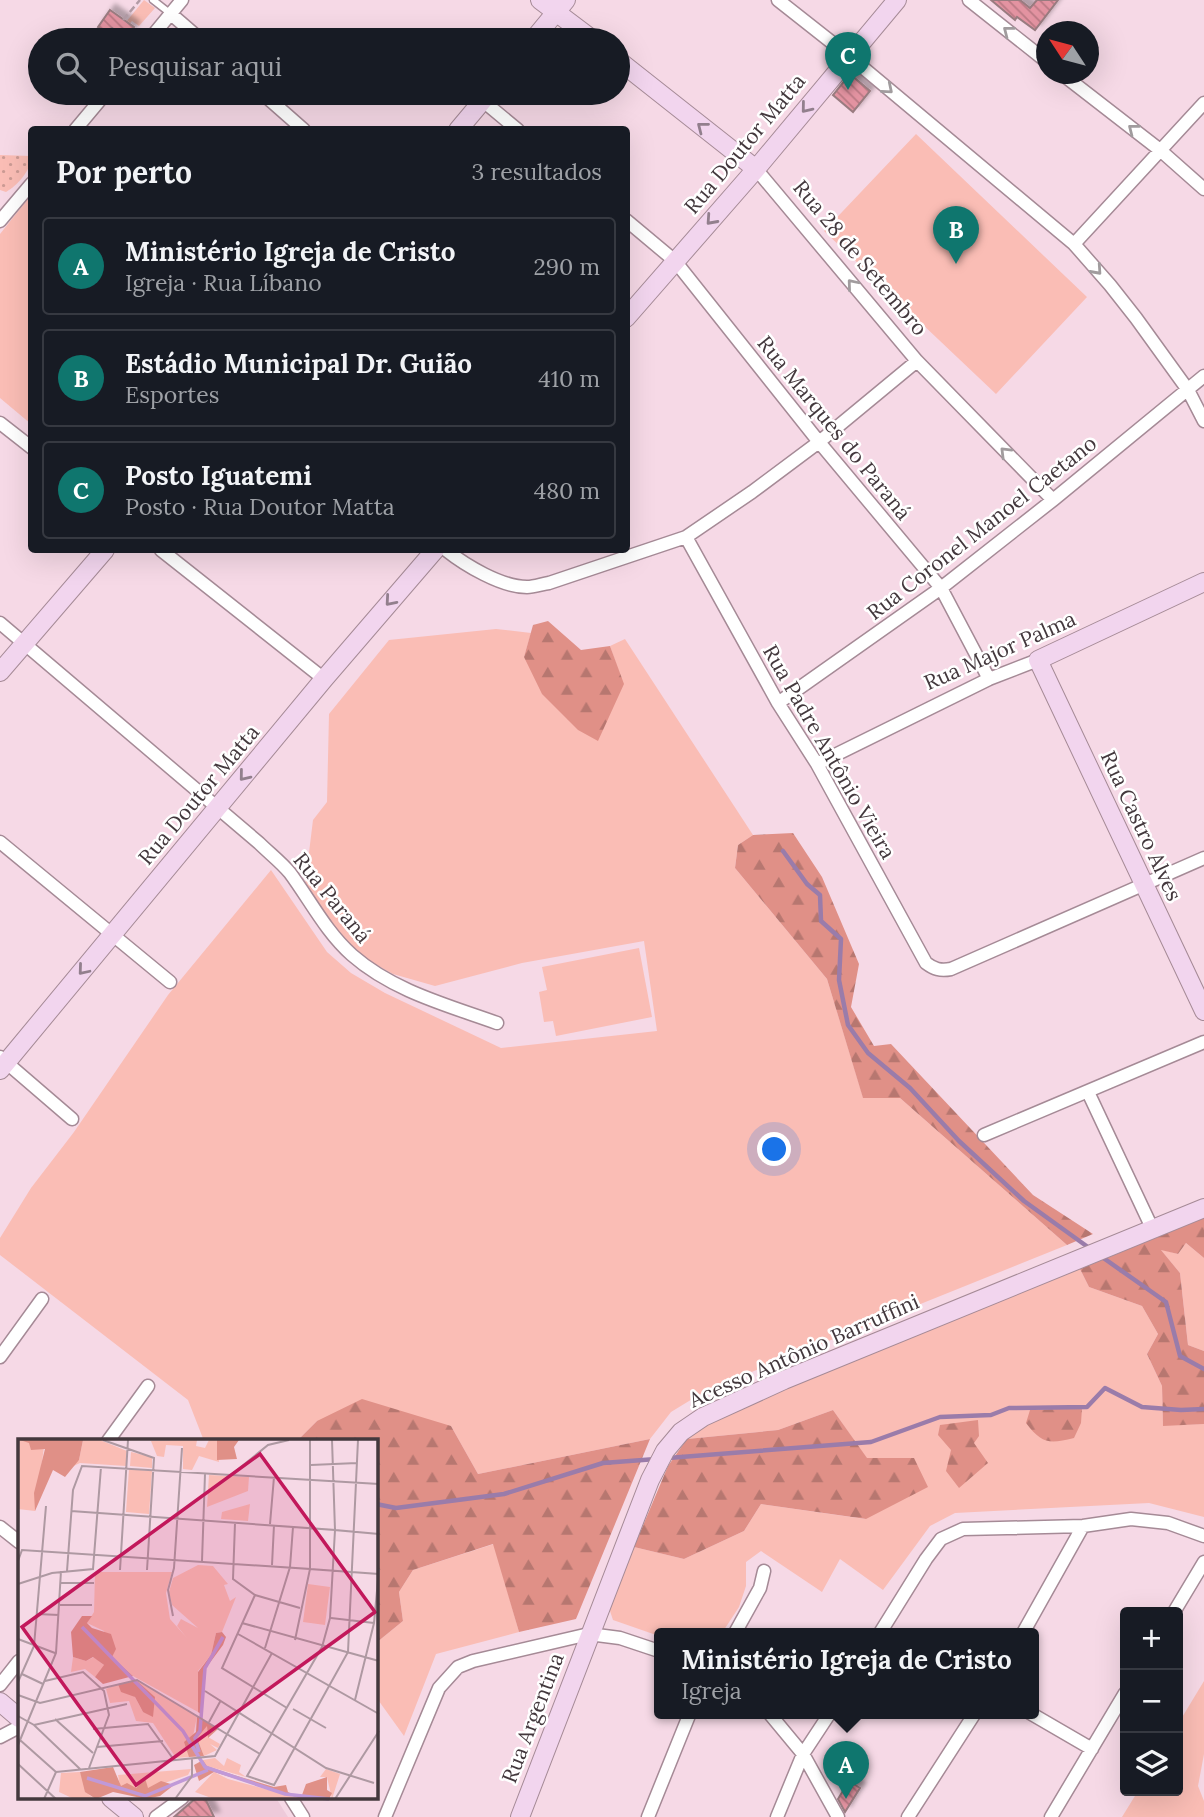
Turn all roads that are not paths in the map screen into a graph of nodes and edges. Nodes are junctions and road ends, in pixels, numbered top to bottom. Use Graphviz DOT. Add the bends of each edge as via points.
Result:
graph roads {
  1 [pos="153,0"];
  2 [pos="182,0"];
  3 [pos="540,0"];
  4 [pos="778,0"];
  5 [pos="897,0"];
  6 [pos="969,0"];
  7 [pos="561,6"];
  8 [pos="171,14"];
  9 [pos="159,28"];
  10 [pos="187,28"];
  11 [pos="543,28"];
  12 [pos="582,28"];
  13 [pos="1036,53"];
  14 [pos="849,56"];
  15 [pos="630,69"];
  16 [pos="1075,84"];
  17 [pos="1204,103"];
  18 [pos="96,105"];
  19 [pos="276,105"];
  20 [pos="479,105"];
  21 [pos="494,105"];
  22 [pos="78,126"];
  23 [pos="299,126"];
  24 [pos="461,126"];
  25 [pos="514,126"];
  26 [pos="1160,150"];
  27 [pos="756,169"];
  28 [pos="28,188"];
  29 [pos="1204,190"];
  30 [pos="0,221"];
  31 [pos="630,223"];
  32 [pos="1074,244"];
  33 [pos="675,261"];
  34 [pos="630,313"];
  35 [pos="917,361"];
  36 [pos="1204,376"];
  37 [pos="1188,390"];
  38 [pos="1204,421"];
  39 [pos="0,423"];
  40 [pos="819,442"];
  41 [pos="28,445"];
  42 [pos="1053,500"];
  43 [pos="686,537"];
  44 [pos="102,553"];
  45 [pos="165,553"];
  46 [pos="432,553"];
  47 [pos="450,553"];
  48 [pos="1204,582"];
  49 [pos="941,588"];
  50 [pos="0,623"];
  51 [pos="24,643"];
  52 [pos="1038,660"];
  53 [pos="0,672"];
  54 [pos="324,679"];
  55 [pos="989,679"];
  56 [pos="778,703"];
  57 [pos="817,764"];
  58 [pos="218,807"];
  59 [pos="0,842"];
  60 [pos="1204,858"];
  61 [pos="1144,885"];
  62 [pos="112,934"];
  63 [pos="170,982"];
  64 [pos="1204,1011"];
  65 [pos="497,1023"];
  66 [pos="1204,1042"];
  67 [pos="2,1063"];
  68 [pos="1088,1092"];
  69 [pos="72,1119"];
  70 [pos="984,1135"];
  71 [pos="1204,1208"];
  72 [pos="1152,1228"];
  73 [pos="42,1299"];
  74 [pos="0,1357"];
  75 [pos="148,1386"];
  76 [pos="109,1439"];
  77 [pos="0,1527"];
  78 [pos="1083,1527"];
  79 [pos="1204,1536"];
  80 [pos="18,1541"];
  81 [pos="1204,1563"];
  82 [pos="764,1571"];
  83 [pos="1177,1607"];
  84 [pos="738,1628"];
  85 [pos="883,1628"];
  86 [pos="1026,1628"];
  87 [pos="589,1634"];
  88 [pos="654,1649"];
  89 [pos="18,1662"];
  90 [pos="0,1685"];
  91 [pos="1120,1701"];
  92 [pos="0,1702"];
  93 [pos="18,1717"];
  94 [pos="1039,1718"];
  95 [pos="688,1719"];
  96 [pos="774,1719"];
  97 [pos="826,1719"];
  98 [pos="971,1719"];
  99 [pos="18,1728"];
  100 [pos="0,1737"];
  101 [pos="1092,1749"];
  102 [pos="803,1754"];
  103 [pos="113,1800"];
  104 [pos="179,1800"];
  105 [pos="293,1800"];
  106 [pos="134,1817"];
  107 [pos="156,1817"];
  108 [pos="303,1817"];
  109 [pos="385,1817"];
  110 [pos="520,1817"];
  111 [pos="648,1817"];
  112 [pos="777,1817"];
  113 [pos="838,1817"];
  114 [pos="908,1817"];
  115 [pos="1051,1817"];
  1 -- 8 [label="lane"];
  2 -- 8 [label="street"];
  3 -- 7 [label="street"];
  4 -- 14 [label="street"];
  5 -- 14 [label="street, Rua Doutor Matta"];
  13 -- 6 [label="street, one-way"];
  7 -- 11 [label="street"];
  7 -- 12 [label="street"];
  8 -- 9 [label="street"];
  8 -- 10 [label="street"];
  14 -- 27 [label="street, Rua Doutor Matta, one-way"];
  14 -- 32 [label="street, one-way"];
  27 -- 15 [label="street, Rua 28 de Setembro, one-way"];
  26 -- 16 [label="street, one-way"];
  17 -- 26 [label="street"];
  18 -- 22 [label="street"];
  19 -- 23 [label="street"];
  20 -- 24 [label="street"];
  21 -- 25 [label="street"];
  26 -- 29 [label="street"];
  26 -- 32 [label="street"];
  27 -- 33 [label="street, Rua Doutor Matta, one-way"];
  35 -- 27 [label="street, Rua 28 de Setembro, one-way"];
  28 -- 30 [label="street"];
  31 -- 33 [label="street, Rua Marques do Paraná"];
  32 -- 37 [label="street, one-way"];
  33 -- 34 [label="street, Rua Doutor Matta"];
  33 -- 40 [label="street, Rua Marques do Paraná"];
  35 -- 40 [label="street"];
  42 -- 35 [label="street, Rua 28 de Setembro, one-way"];
  36 -- 37 [label="street, Rua Coronel Manoel Caetano"];
  37 -- 38 [label="street"];
  37 -- 42 [label="street, Rua Coronel Manoel Caetano"];
  39 -- 41 [label="street"];
  40 -- 43 [label="street"];
  40 -- 49 [label="street, Rua Marques do Paraná"];
  42 -- 49 [label="street, Rua Coronel Manoel Caetano"];
  43 -- 47 [label="street" via="526,587 508,584"];
  43 -- 56 [label="street, Rua Padre Antônio Vieira"];
  44 -- 51 [label="street"];
  45 -- 54 [label="street"];
  46 -- 54 [label="street, Rua Doutor Matta, one-way"];
  48 -- 52 [label="street, Rua Major Palma"];
  49 -- 55 [label="street, Rua Marques do Paraná"];
  49 -- 56 [label="street, Rua Coronel Manoel Caetano"];
  50 -- 51 [label="street, Rua Paraná"];
  51 -- 53 [label="street"];
  51 -- 58 [label="street, Rua Paraná"];
  52 -- 55 [label="street, Rua Major Palma"];
  52 -- 61 [label="street, Rua Castro Alves"];
  54 -- 58 [label="street, Rua Doutor Matta, one-way"];
  55 -- 57 [label="street, Rua Major Palma"];
  56 -- 57 [label="street, Rua Padre Antônio Vieira"];
  57 -- 61 [label="street, Rua Padre Antônio Vieira" via="926,963 933,968 951,968"];
  58 -- 62 [label="street, Rua Doutor Matta"];
  58 -- 65 [label="street, Rua Paraná" via="289,872 349,953 379,976 408,990"];
  59 -- 62 [label="street"];
  60 -- 61 [label="street"];
  61 -- 64 [label="street, Rua Castro Alves"];
  62 -- 63 [label="street"];
  62 -- 67 [label="street, Rua Doutor Matta, one-way"];
  66 -- 68 [label="street"];
  67 -- 69 [label="street"];
  68 -- 70 [label="street"];
  68 -- 72 [label="street"];
  71 -- 72 [label="street, Acesso Antônio Barruffini"];
  72 -- 87 [label="street, Acesso Antônio Barruffini" via="784,1380 692,1424 665,1451 650,1480"];
  73 -- 74 [label="street"];
  75 -- 76 [label="street"];
  77 -- 80 [label="street"];
  78 -- 79 [label="street" via="1131,1519 1168,1523"];
  78 -- 85 [label="street" via="963,1529 941,1539"];
  78 -- 86 [label="street"];
  81 -- 83 [label="street"];
  82 -- 84 [label="street"];
  87 -- 88 [label="street"];
  87 -- 109 [label="street" via="458,1667 439,1688"];
  87 -- 110 [label="street, Rua Argentina"];
  89 -- 90 [label="street"];
  91 -- 101 [label="street"];
  92 -- 93 [label="street"];
  94 -- 101 [label="street"];
  95 -- 111 [label="street"];
  96 -- 102 [label="street"];
  97 -- 102 [label="street"];
  98 -- 114 [label="street"];
  99 -- 100 [label="street"];
  101 -- 115 [label="street"];
  102 -- 112 [label="street"];
  102 -- 113 [label="street"];
  103 -- 106 [label="street"];
  104 -- 107 [label="street"];
  105 -- 108 [label="street"];
}
